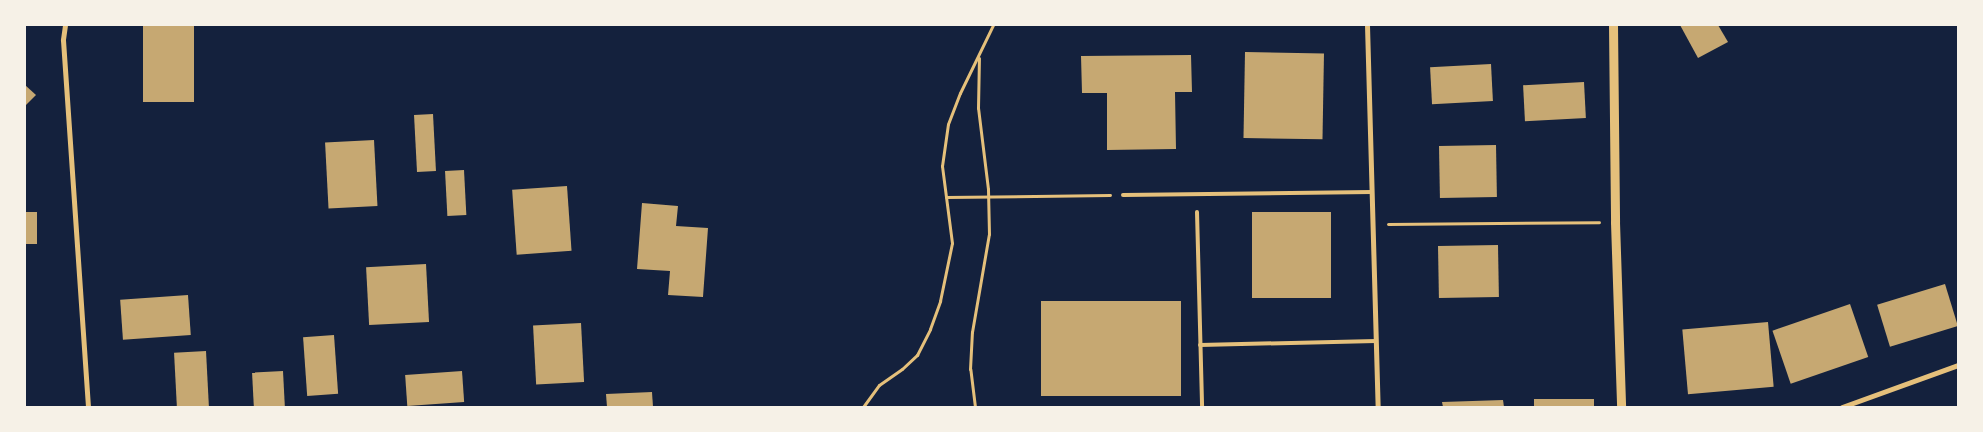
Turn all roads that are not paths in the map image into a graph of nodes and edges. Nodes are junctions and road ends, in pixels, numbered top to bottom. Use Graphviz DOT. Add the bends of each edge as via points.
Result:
graph roads {
  1 [pos="64,25"];
  2 [pos="1367,25"];
  3 [pos="1613,25"];
  4 [pos="1372,192"];
  5 [pos="1123,195"];
  6 [pos="1197,212"];
  7 [pos="1376,341"];
  8 [pos="1200,345"];
  9 [pos="1958,365"];
  10 [pos="88,407"];
  11 [pos="1202,407"];
  12 [pos="1378,407"];
  13 [pos="1621,407"];
  14 [pos="1842,407"];
  1 -- 10 [label="street"];
  2 -- 4 [label="street"];
  3 -- 13 [label="street"];
  4 -- 5 [label="lane"];
  4 -- 7 [label="street"];
  6 -- 8 [label="lane"];
  7 -- 8 [label="lane"];
  7 -- 12 [label="street"];
  8 -- 11 [label="lane"];
  9 -- 14 [label="street"];
}
